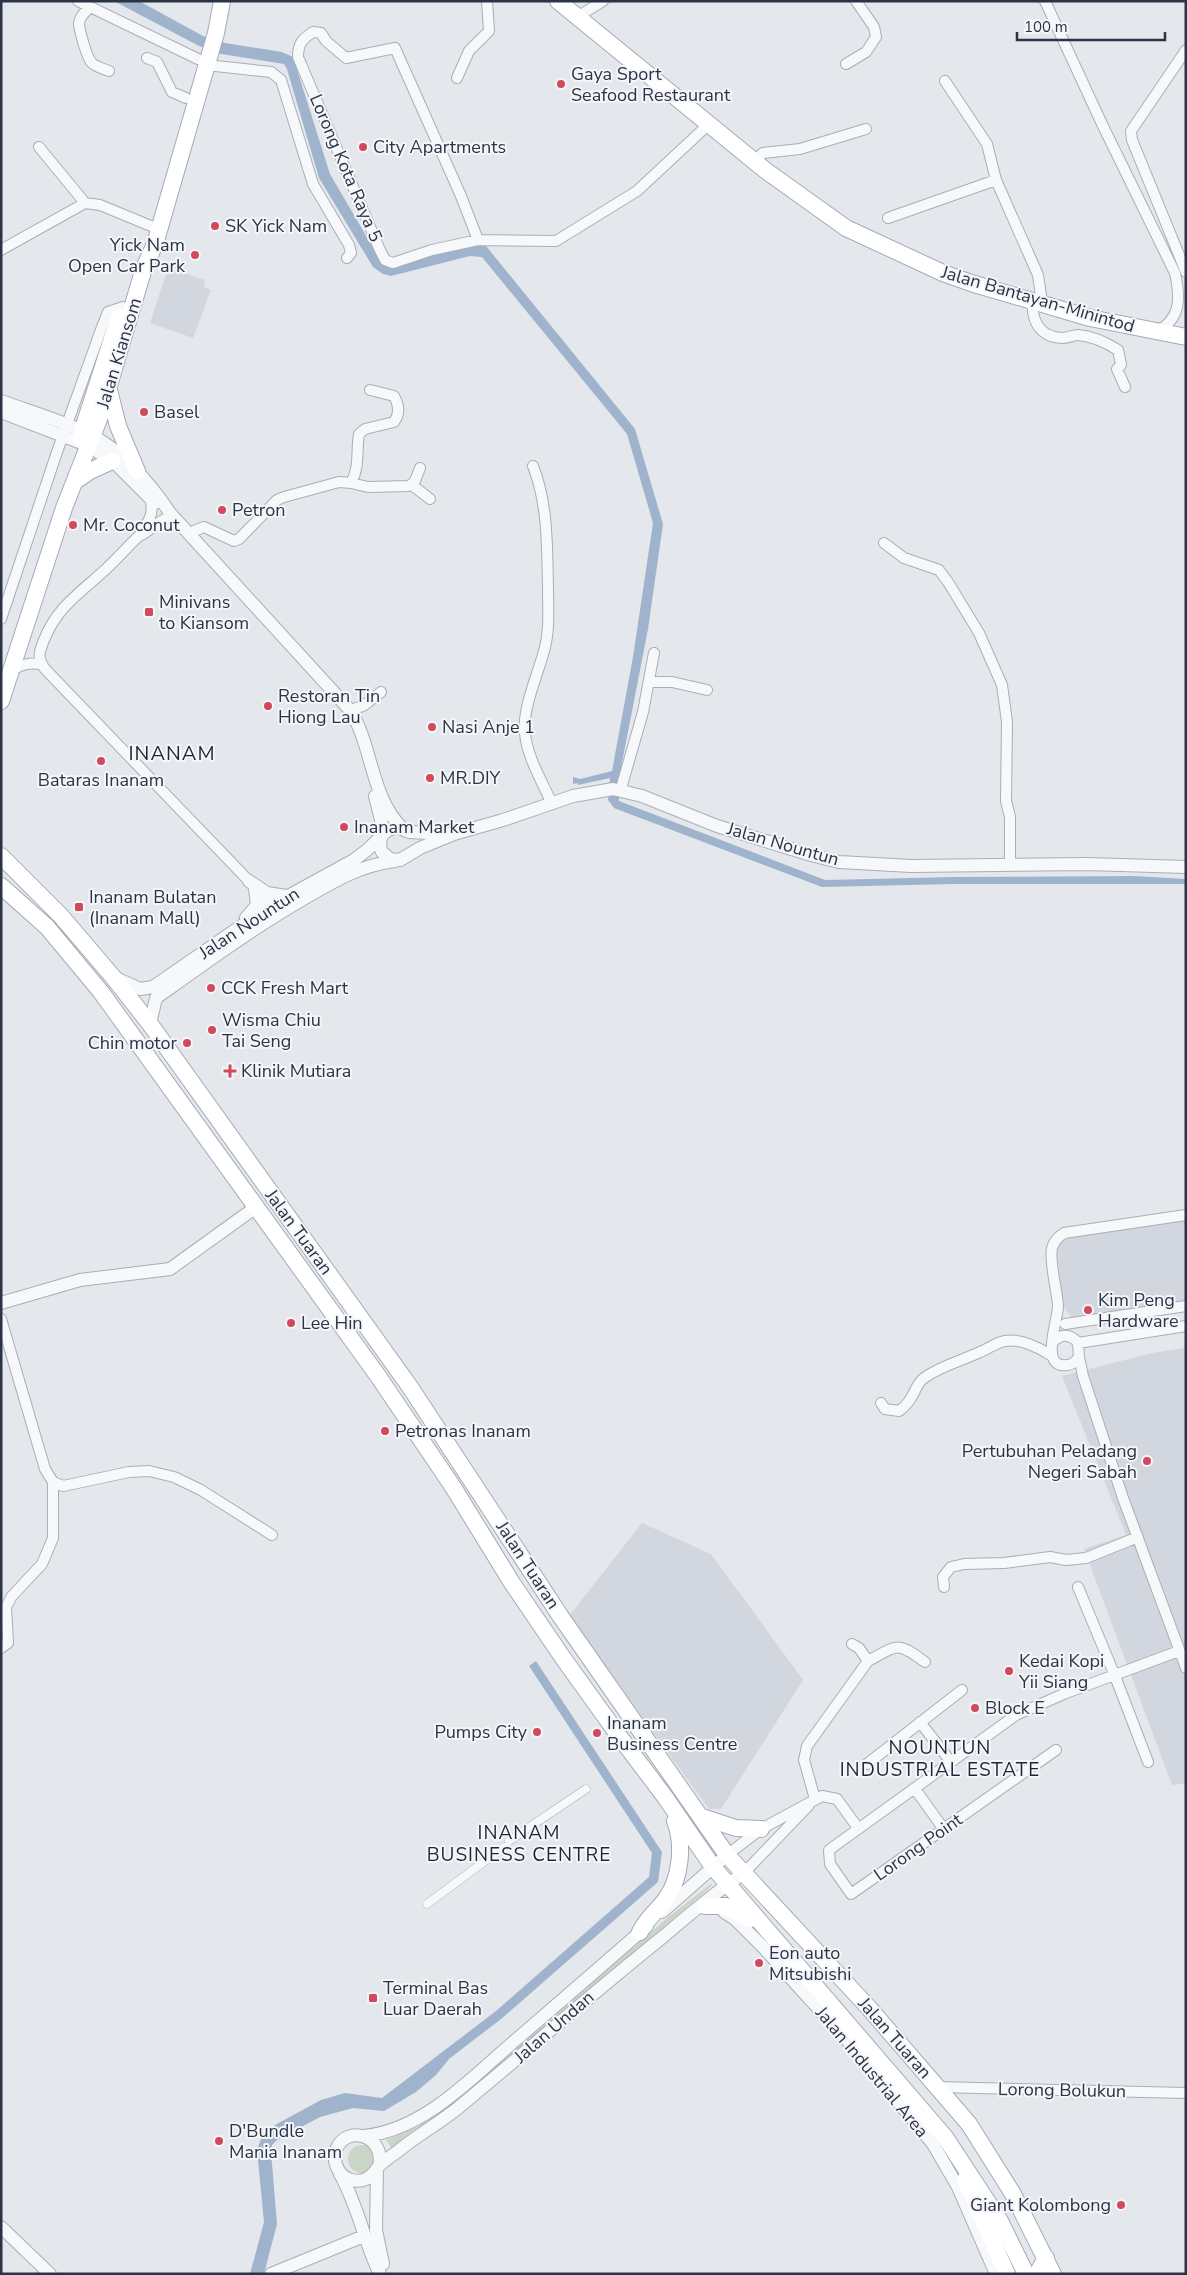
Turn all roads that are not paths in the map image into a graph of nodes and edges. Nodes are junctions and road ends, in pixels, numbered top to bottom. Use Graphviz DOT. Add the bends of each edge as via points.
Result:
graph roads {
  1 [pos="78,1"];
  2 [pos="215,1"];
  3 [pos="222,1"];
  4 [pos="487,1"];
  5 [pos="558,1"];
  6 [pos="603,1"];
  7 [pos="856,1"];
  8 [pos="1045,1"];
  9 [pos="90,7"];
  10 [pos="577,17"];
  11 [pos="211,32"];
  12 [pos="1186,50"];
  13 [pos="147,58"];
  14 [pos="204,61"];
  15 [pos="846,64"];
  16 [pos="109,72"];
  17 [pos="457,78"];
  18 [pos="945,80"];
  19 [pos="186,98"];
  20 [pos="709,124"];
  21 [pos="866,129"];
  22 [pos="39,147"];
  23 [pos="754,160"];
  24 [pos="996,180"];
  25 [pos="85,203"];
  26 [pos="888,218"];
  27 [pos="151,226"];
  28 [pos="478,240"];
  29 [pos="1,250"];
  30 [pos="347,258"];
  31 [pos="1186,272"];
  32 [pos="1038,302"];
  33 [pos="1154,332"];
  34 [pos="1186,337"];
  35 [pos="1125,387"];
  36 [pos="108,388"];
  37 [pos="370,390"];
  38 [pos="1,401"];
  39 [pos="1,412"];
  40 [pos="79,436"];
  41 [pos="112,461"];
  42 [pos="533,466"];
  43 [pos="420,468"];
  44 [pos="137,471"];
  45 [pos="74,482"];
  46 [pos="351,483"];
  47 [pos="412,484"];
  48 [pos="150,497"];
  49 [pos="430,499"];
  50 [pos="168,518"];
  51 [pos="190,535"];
  52 [pos="139,536"];
  53 [pos="884,543"];
  54 [pos="1,619"];
  55 [pos="654,652"];
  56 [pos="42,664"];
  57 [pos="6,670"];
  58 [pos="649,682"];
  59 [pos="707,690"];
  60 [pos="381,692"];
  61 [pos="1,701"];
  62 [pos="350,710"];
  63 [pos="623,790"];
  64 [pos="552,804"];
  65 [pos="403,829"];
  66 [pos="383,834"];
  67 [pos="454,834"];
  68 [pos="408,855"];
  69 [pos="1,856"];
  70 [pos="395,861"];
  71 [pos="1010,865"];
  72 [pos="1186,867"];
  73 [pos="341,878"];
  74 [pos="252,885"];
  75 [pos="1,886"];
  76 [pos="286,896"];
  77 [pos="270,906"];
  78 [pos="234,931"];
  79 [pos="114,977"];
  80 [pos="150,1024"];
  81 [pos="256,1207"];
  82 [pos="1186,1216"];
  83 [pos="1,1304"];
  84 [pos="1186,1306"];
  85 [pos="1058,1308"];
  86 [pos="1,1319"];
  87 [pos="1065,1324"];
  88 [pos="1186,1326"];
  89 [pos="1075,1339"];
  90 [pos="1053,1342"];
  91 [pos="1079,1357"];
  92 [pos="1055,1360"];
  93 [pos="1083,1376"];
  94 [pos="880,1403"];
  95 [pos="53,1482"];
  96 [pos="272,1535"];
  97 [pos="1138,1537"];
  98 [pos="944,1587"];
  99 [pos="1078,1587"];
  100 [pos="852,1644"];
  101 [pos="1,1648"];
  102 [pos="1179,1651"];
  103 [pos="868,1661"];
  104 [pos="925,1662"];
  105 [pos="1186,1668"];
  106 [pos="1115,1676"];
  107 [pos="962,1690"];
  108 [pos="920,1722"];
  109 [pos="1056,1750"];
  110 [pos="952,1762"];
  111 [pos="1148,1762"];
  112 [pos="867,1764"];
  113 [pos="586,1789"];
  114 [pos="915,1789"];
  115 [pos="665,1797"];
  116 [pos="814,1799"];
  117 [pos="702,1817"];
  118 [pos="858,1828"];
  119 [pos="943,1828"];
  120 [pos="761,1829"];
  121 [pos="727,1855"];
  122 [pos="713,1868"];
  123 [pos="744,1873"];
  124 [pos="726,1885"];
  125 [pos="427,1904"];
  126 [pos="705,1906"];
  127 [pos="686,1917"];
  128 [pos="761,1925"];
  129 [pos="640,1932"];
  130 [pos="938,2088"];
  131 [pos="1186,2093"];
  132 [pos="364,2136"];
  133 [pos="945,2136"];
  134 [pos="378,2168"];
  135 [pos="338,2170"];
  136 [pos="376,2197"];
  137 [pos="1,2227"];
  138 [pos="364,2236"];
  139 [pos="1046,2258"];
  140 [pos="50,2274"];
  141 [pos="271,2274"];
  142 [pos="380,2274"];
  143 [pos="387,2274"];
  144 [pos="996,2274"];
  145 [pos="1007,2274"];
  146 [pos="1026,2274"];
  147 [pos="1038,2274"];
  148 [pos="1054,2274"];
  1 -- 9 [label="street"];
  2 -- 11 [label="main road, Jalan Kiansom"];
  3 -- 11 [label="main road, Jalan Kiansom"];
  4 -- 17 [label="street" via="489,31 469,51"];
  5 -- 10 [label="main road, Jalan Bantayan-Minintod"];
  6 -- 10 [label="street"];
  7 -- 15 [label="street" via="874,28 876,37 866,52"];
  8 -- 33 [label="street" via="1175,273 1179,289 1174,319 1168,326"];
  9 -- 14 [label="street"];
  9 -- 16 [label="street" via="82,15 79,25 85,52 92,64"];
  10 -- 20 [label="main road, Jalan Bantayan-Minintod"];
  11 -- 14 [label="main road, Jalan Kiansom"];
  12 -- 31 [label="street" via="1132,131 1132,140"];
  13 -- 19 [label="street" via="157,62 172,92"];
  14 -- 19 [label="main road, Jalan Kiansom"];
  14 -- 30 [label="street" via="272,72 281,80 313,184 349,246 351,253"];
  14 -- 36 [label="main road, Jalan Kiansom" via="155,244 144,268"];
  18 -- 24 [label="street" via="984,138"];
  19 -- 27 [label="main road, Jalan Kiansom"];
  20 -- 23 [label="main road, Jalan Bantayan-Minintod"];
  20 -- 28 [label="street" via="637,191 556,241"];
  21 -- 23 [label="street" via="800,149 763,153"];
  22 -- 25 [label="street"];
  23 -- 32 [label="main road, Jalan Bantayan-Minintod" via="846,228 943,274"];
  24 -- 26 [label="street"];
  24 -- 32 [label="street" via="1038,275"];
  25 -- 27 [label="street" via="100,205"];
  25 -- 29 [label="street"];
  27 -- 40 [label="main road, Jalan Kiansom"];
  28 -- 28 [label="street, Lorong Kota Raya 5" via="395,48 346,58 320,34 313,32 304,38 298,46 298,57 385,260 393,262"];
  32 -- 33 [label="main road, Jalan Bantayan-Minintod"];
  32 -- 35 [label="street" via="1032,314 1040,330 1052,337 1080,335 1118,350 1121,365 1117,369"];
  33 -- 34 [label="main road, Jalan Bantayan-Minintod"];
  36 -- 40 [label="main road, Jalan Kiansom"];
  36 -- 44 [label="main road" via="118,426"];
  37 -- 46 [label="street" via="394,396 398,403 397,417 394,422 359,434 357,472"];
  38 -- 40 [label="street"];
  39 -- 40 [label="street"];
  40 -- 41 [label="street"];
  40 -- 44 [label="street"];
  40 -- 45 [label="main road, Jalan Kiansom"];
  40 -- 54 [label="street"];
  40 -- 57 [label="main road, Jalan Kiansom"];
  41 -- 45 [label="main road"];
  41 -- 48 [label="street"];
  42 -- 64 [label="street" via="540,484 547,536 548,628 524,731 528,752"];
  43 -- 47 [label="street"];
  44 -- 51 [label="street"];
  45 -- 57 [label="main road, Jalan Kiansom"];
  46 -- 47 [label="street" via="368,487"];
  46 -- 51 [label="street" via="339,482 278,500 234,541 204,527"];
  47 -- 49 [label="street"];
  48 -- 50 [label="street"];
  48 -- 52 [label="street" via="152,516"];
  50 -- 52 [label="street"];
  50 -- 66 [label="street" via="347,713 372,785"];
  51 -- 62 [label="street"];
  52 -- 56 [label="street" via="58,612 50,623 40,650"];
  53 -- 71 [label="street" via="904,558 939,570 979,633 1002,685 1007,722 1006,801 1010,817"];
  55 -- 58 [label="street"];
  56 -- 57 [label="street" via="31,663"];
  56 -- 74 [label="street"];
  57 -- 61 [label="main road, Jalan Kiansom"];
  58 -- 59 [label="street" via="672,682"];
  58 -- 63 [label="street"];
  60 -- 62 [label="street" via="363,706"];
  62 -- 65 [label="street" via="376,784 393,820"];
  63 -- 64 [label="street, Jalan Nountun" via="573,796"];
  63 -- 71 [label="street, Jalan Nountun" via="717,826 839,862 911,866"];
  64 -- 67 [label="street, Jalan Nountun"];
  65 -- 66 [label="street, Jalan Nountun" via="392,828"];
  65 -- 67 [label="street, Jalan Nountun"];
  65 -- 68 [label="street" via="408,832 413,846"];
  66 -- 70 [label="street" via="382,852"];
  66 -- 76 [label="street, Jalan Nountun" via="354,860"];
  67 -- 68 [label="street, Jalan Nountun"];
  68 -- 70 [label="street, Jalan Nountun"];
  69 -- 79 [label="main road, Jalan Tuaran" via="61,916"];
  70 -- 73 [label="street, Jalan Nountun" via="366,866"];
  71 -- 72 [label="street, Jalan Nountun"];
  73 -- 77 [label="street" via="276,907"];
  73 -- 80 [label="street, Jalan Nountun" via="261,923 156,998"];
  74 -- 76 [label="street" via="267,893"];
  74 -- 77 [label="street"];
  74 -- 78 [label="street" via="257,905"];
  75 -- 81 [label="main road, Jalan Tuaran" via="47,927 101,992"];
  76 -- 77 [label="street, Jalan Nountun"];
  77 -- 78 [label="street, Jalan Nountun"];
  78 -- 79 [label="street, Jalan Nountun" via="147,989 135,988"];
  79 -- 80 [label="main road, Jalan Tuaran"];
  80 -- 117 [label="main road, Jalan Tuaran" via="410,1387 600,1675"];
  81 -- 83 [label="street" via="170,1269 80,1280"];
  81 -- 115 [label="main road, Jalan Tuaran" via="403,1413 587,1693"];
  82 -- 85 [label="street" via="1064,1233 1056,1238 1052,1248"];
  84 -- 87 [label="street"];
  85 -- 87 [label="street"];
  85 -- 90 [label="street"];
  86 -- 95 [label="street" via="46,1469"];
  87 -- 89 [label="street"];
  88 -- 89 [label="street"];
  89 -- 90 [label="street" via="1061,1336"];
  89 -- 91 [label="street"];
  90 -- 92 [label="street" via="1051,1347"];
  91 -- 92 [label="street" via="1068,1365"];
  91 -- 93 [label="street"];
  92 -- 93 [label="street"];
  92 -- 94 [label="street" via="1044,1350 1005,1341 922,1379 908,1404 899,1410 885,1409"];
  93 -- 97 [label="street"];
  95 -- 96 [label="street" via="64,1486 149,1471 174,1477 201,1490"];
  95 -- 101 [label="street" via="53,1538 42,1564 8,1602 5,1615 8,1643"];
  97 -- 98 [label="street" via="1086,1558 1066,1560 1050,1557 951,1567 943,1576"];
  97 -- 102 [label="street"];
  99 -- 106 [label="street"];
  100 -- 103 [label="street"];
  102 -- 105 [label="street"];
  102 -- 106 [label="street"];
  103 -- 104 [label="street" via="897,1647 908,1649"];
  103 -- 116 [label="street" via="807,1746 804,1760"];
  106 -- 110 [label="street" via="1016,1715"];
  106 -- 111 [label="street"];
  107 -- 108 [label="street"];
  108 -- 110 [label="street"];
  108 -- 112 [label="street"];
  109 -- 119 [label="street, Lorong Point"];
  110 -- 114 [label="street"];
  113 -- 125 [label="street"];
  114 -- 118 [label="street"];
  114 -- 119 [label="street"];
  115 -- 122 [label="main road, Jalan Tuaran"];
  115 -- 129 [label="main road" via="680,1833 677,1869 666,1898 644,1922"];
  116 -- 118 [label="street" via="822,1796 837,1798"];
  116 -- 120 [label="street"];
  116 -- 123 [label="street"];
  117 -- 120 [label="main road" via="736,1828"];
  117 -- 121 [label="main road, Jalan Tuaran"];
  118 -- 119 [label="street, Lorong Point" via="828,1850 830,1864 851,1894"];
  120 -- 121 [label="street"];
  121 -- 122 [label="street, Jalan Undan"];
  121 -- 123 [label="main road, Jalan Tuaran"];
  122 -- 124 [label="main road, Jalan Tuaran"];
  122 -- 129 [label="street, Jalan Undan"];
  123 -- 124 [label="street, Jalan Undan"];
  123 -- 130 [label="main road, Jalan Tuaran"];
  124 -- 127 [label="street, Jalan Undan"];
  124 -- 128 [label="main road, Jalan Tuaran"];
  126 -- 127 [label="street"];
  126 -- 128 [label="main road" via="733,1908"];
  126 -- 144 [label="street, Jalan Industrial Area" via="734,1919 764,1948 848,2041 933,2144 958,2187"];
  127 -- 134 [label="street, Jalan Undan" via="461,2105"];
  128 -- 133 [label="main road, Jalan Tuaran"];
  129 -- 132 [label="street, Jalan Undan" via="444,2101 399,2128 384,2134"];
  130 -- 131 [label="street, Lorong Bolukun"];
  130 -- 139 [label="main road, Jalan Tuaran" via="969,2124 992,2159"];
  132 -- 134 [label="street" via="378,2149"];
  132 -- 135 [label="street, Jalan Undan" via="353,2136 340,2143 335,2156"];
  133 -- 145 [label="main road"];
  133 -- 146 [label="main road, Jalan Tuaran" via="978,2185"];
  134 -- 135 [label="street, Jalan Undan" via="365,2180 357,2181"];
  134 -- 136 [label="street"];
  135 -- 138 [label="street, Jalan Undan"];
  136 -- 138 [label="street" via="366,2209 368,2230"];
  136 -- 143 [label="street" via="378,2247"];
  137 -- 140 [label="street"];
  138 -- 141 [label="street"];
  138 -- 142 [label="street, Jalan Undan"];
  139 -- 147 [label="main road"];
  139 -- 148 [label="main road, Jalan Tuaran"];
}
